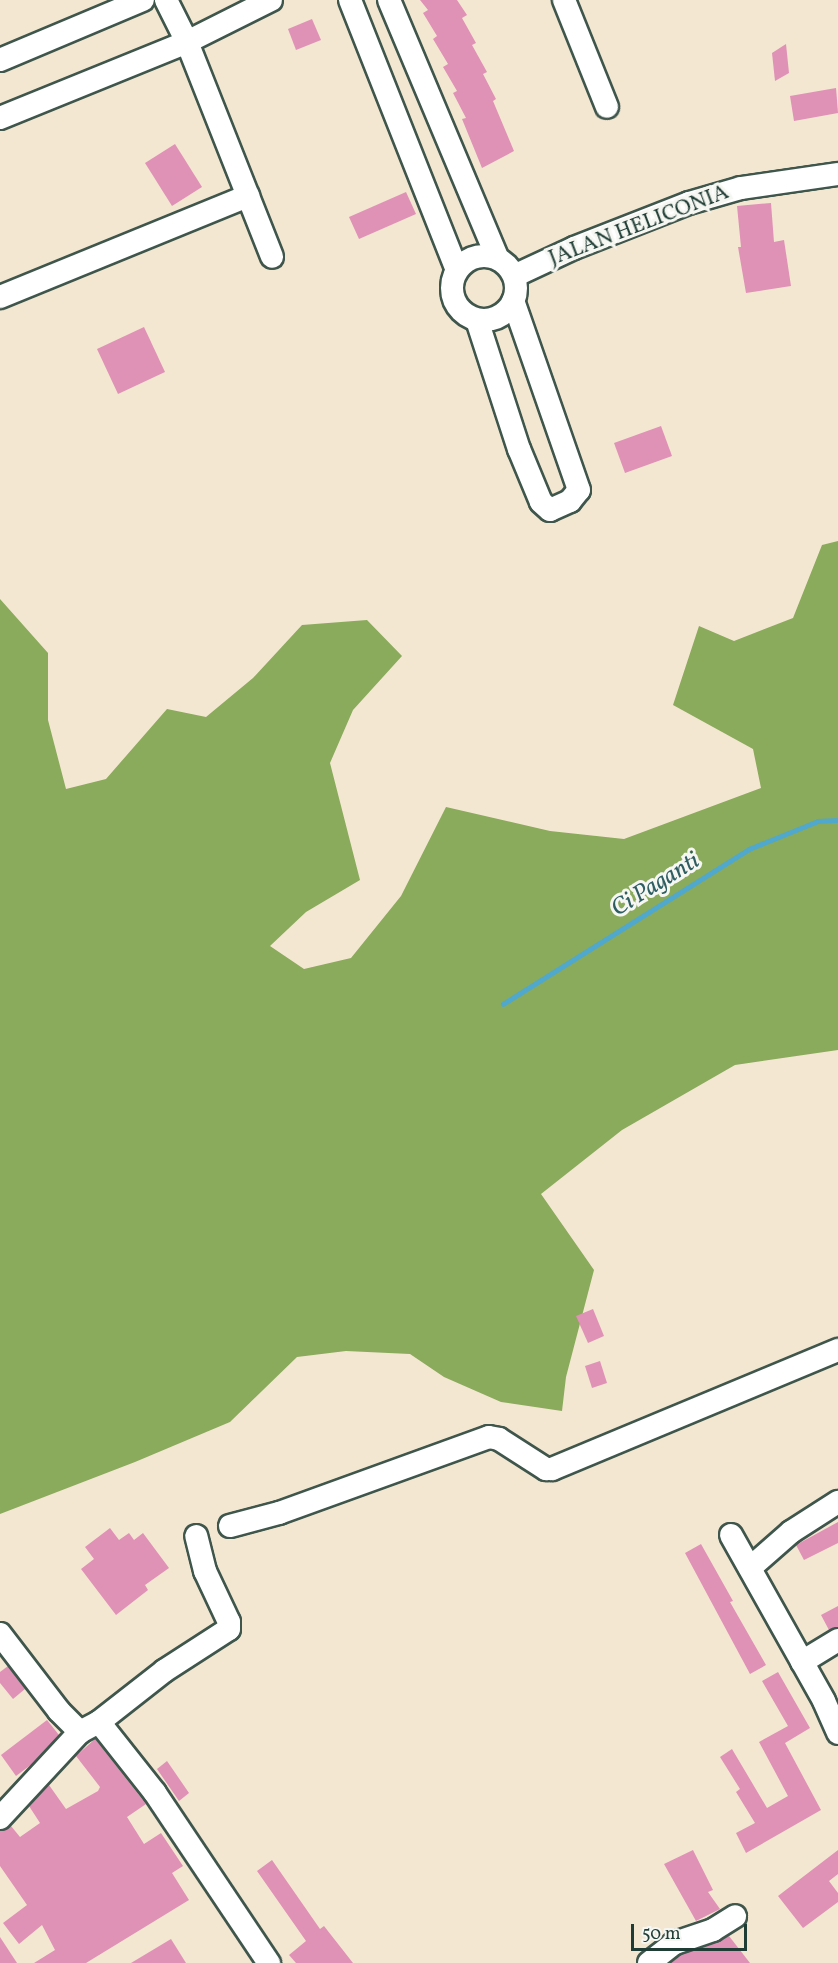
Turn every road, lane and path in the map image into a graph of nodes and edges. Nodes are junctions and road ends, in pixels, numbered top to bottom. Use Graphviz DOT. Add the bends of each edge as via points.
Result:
graph roads {
  1 [pos="143,0"];
  2 [pos="166,0"];
  3 [pos="271,0"];
  4 [pos="350,0"];
  5 [pos="360,0"];
  6 [pos="376,0"];
  7 [pos="389,0"];
  8 [pos="564,0"];
  9 [pos="187,42"];
  10 [pos="0,60"];
  11 [pos="607,107"];
  12 [pos="0,118"];
  13 [pos="838,174"];
  14 [pos="248,196"];
  15 [pos="272,257"];
  16 [pos="476,262"];
  17 [pos="514,276"];
  18 [pos="0,297"];
  19 [pos="513,301"];
  20 [pos="477,320"];
  21 [pos="838,1350"];
  22 [pos="838,1502"];
  23 [pos="230,1526"];
  24 [pos="731,1535"];
  25 [pos="196,1536"];
  26 [pos="750,1568"];
  27 [pos="0,1634"];
  28 [pos="838,1640"];
  29 [pos="802,1662"];
  30 [pos="89,1727"];
  31 [pos="838,1733"];
  32 [pos="0,1818"];
  33 [pos="735,1916"];
  34 [pos="269,1963"];
  35 [pos="649,1963"];
  1 -- 10 [label="street"];
  2 -- 9 [label="street"];
  3 -- 9 [label="street"];
  4 -- 16 [label="street"];
  5 -- 16 [label="street"];
  6 -- 16 [label="street"];
  7 -- 16 [label="street"];
  8 -- 11 [label="street"];
  9 -- 12 [label="street"];
  9 -- 14 [label="street"];
  13 -- 17 [label="street, JALAN HELICONIA" via="741,188 689,203"];
  14 -- 15 [label="street"];
  14 -- 18 [label="street"];
  16 -- 17 [label="street" via="507,266"];
  16 -- 20 [label="street" via="453,284 453,297 458,307"];
  17 -- 19 [label="street"];
  19 -- 20 [label="street" via="498,317"];
  19 -- 20 [label="street" via="579,490 570,501 550,510 541,502 519,449"];
  21 -- 23 [label="street" via="552,1469 489,1437 279,1513"];
  22 -- 26 [label="street" via="791,1532"];
  24 -- 26 [label="street"];
  25 -- 30 [label="street" via="205,1571 230,1626"];
  26 -- 29 [label="street"];
  27 -- 30 [label="street" via="59,1711"];
  28 -- 29 [label="street"];
  29 -- 31 [label="street"];
  30 -- 32 [label="street"];
  30 -- 34 [label="street" via="155,1793"];
  33 -- 35 [label="street" via="713,1930 675,1943"];
}
